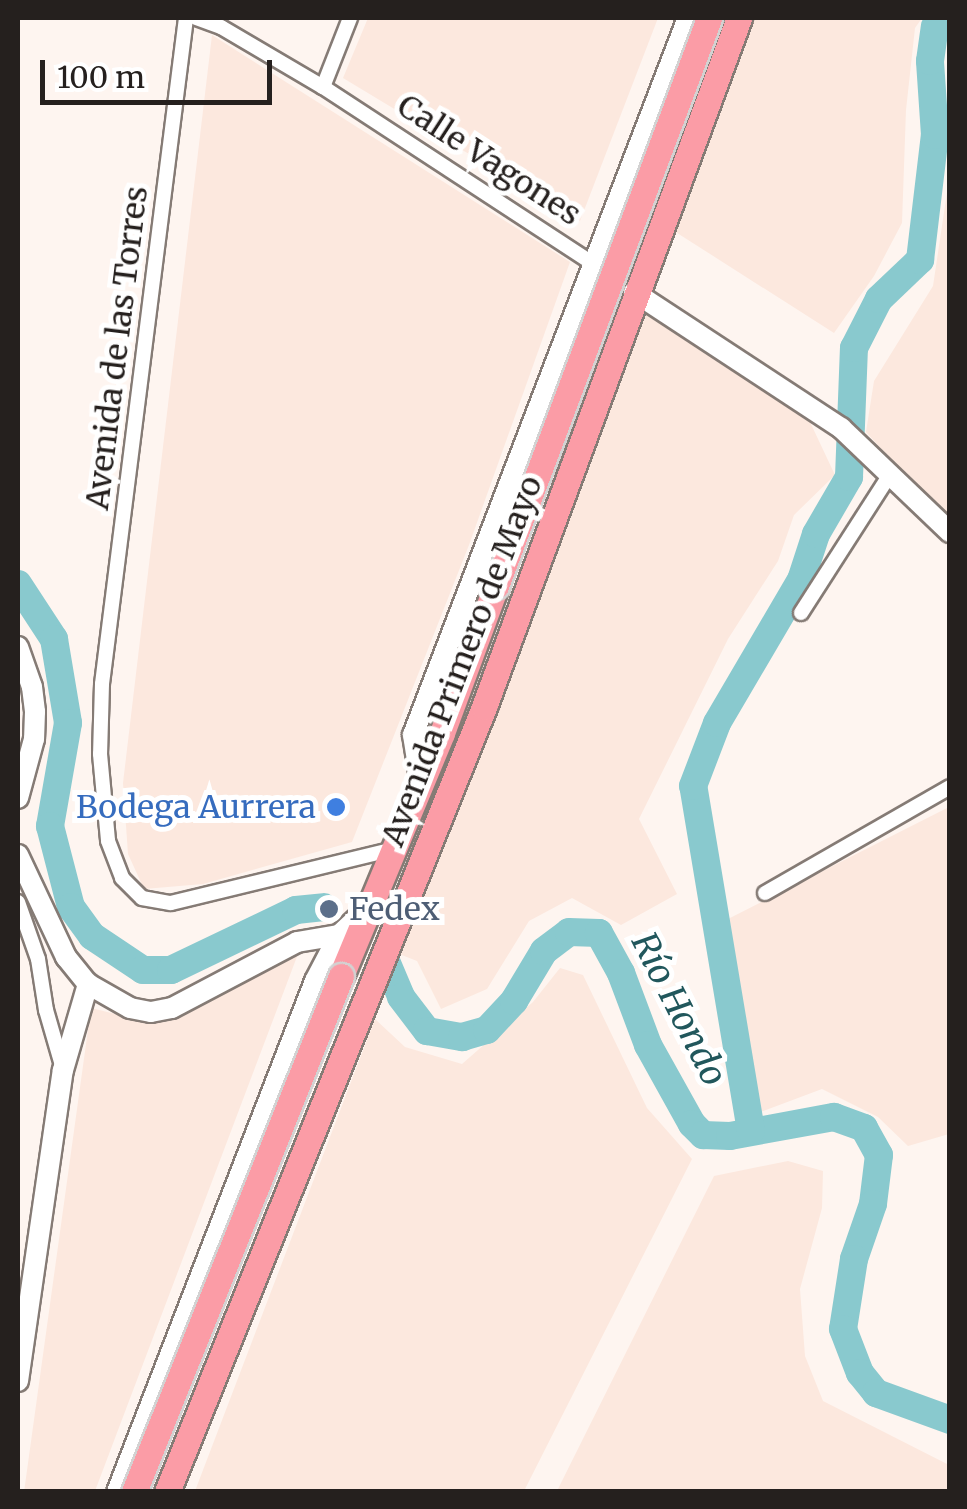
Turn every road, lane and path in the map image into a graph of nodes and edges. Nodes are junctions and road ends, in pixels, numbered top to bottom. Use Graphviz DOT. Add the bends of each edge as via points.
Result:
graph roads {
  1 [pos="186,18"];
  2 [pos="196,18"];
  3 [pos="350,18"];
  4 [pos="688,18"];
  5 [pos="708,18"];
  6 [pos="739,18"];
  7 [pos="322,87"];
  8 [pos="645,128"];
  9 [pos="690,146"];
  10 [pos="593,264"];
  11 [pos="634,292"];
  12 [pos="890,473"];
  13 [pos="950,532"];
  14 [pos="802,613"];
  15 [pos="18,647"];
  16 [pos="421,785"];
  17 [pos="950,787"];
  18 [pos="18,798"];
  19 [pos="394,849"];
  20 [pos="18,855"];
  21 [pos="765,893"];
  22 [pos="18,902"];
  23 [pos="370,906"];
  24 [pos="339,935"];
  25 [pos="88,984"];
  26 [pos="63,1070"];
  27 [pos="192,1298"];
  28 [pos="237,1313"];
  29 [pos="18,1381"];
  30 [pos="117,1492"];
  31 [pos="134,1492"];
  32 [pos="168,1492"];
  1 -- 19 [label="street, Avenida de las Torres" via="102,684 108,841 122,878 142,898 171,903"];
  2 -- 7 [label="street, Calle Vagones"];
  3 -- 7 [label="street"];
  4 -- 8 [label="street, Avenida Primero de Mayo"];
  5 -- 16 [label="highway, Avenida Primero de Mayo, bridge"];
  6 -- 9 [label="highway, Avenida Primero de Mayo"];
  7 -- 10 [label="street, Calle Vagones"];
  8 -- 9 [label="street"];
  8 -- 10 [label="street, Avenida Primero de Mayo"];
  9 -- 11 [label="highway, Avenida Primero de Mayo"];
  10 -- 16 [label="street, Avenida Primero de Mayo" via="414,735"];
  11 -- 12 [label="street" via="842,428"];
  11 -- 28 [label="highway, Avenida Primero de Mayo" via="484,707"];
  12 -- 13 [label="street"];
  12 -- 14 [label="street"];
  15 -- 18 [label="street" via="35,712"];
  16 -- 19 [label="highway, Avenida Primero de Mayo"];
  17 -- 21 [label="street"];
  19 -- 23 [label="highway, Avenida Primero de Mayo"];
  20 -- 25 [label="street" via="66,957"];
  22 -- 26 [label="street"];
  23 -- 24 [label="street, Avenida Primero de Mayo"];
  23 -- 31 [label="highway, Avenida Primero de Mayo, bridge"];
  24 -- 25 [label="street" via="297,942 172,1008 130,1008"];
  24 -- 27 [label="street, Avenida Primero de Mayo"];
  25 -- 26 [label="street"];
  26 -- 29 [label="street"];
  27 -- 28 [label="highway" via="209,1319"];
  27 -- 30 [label="street, Avenida Primero de Mayo"];
  28 -- 32 [label="highway, Avenida Primero de Mayo"];
}
